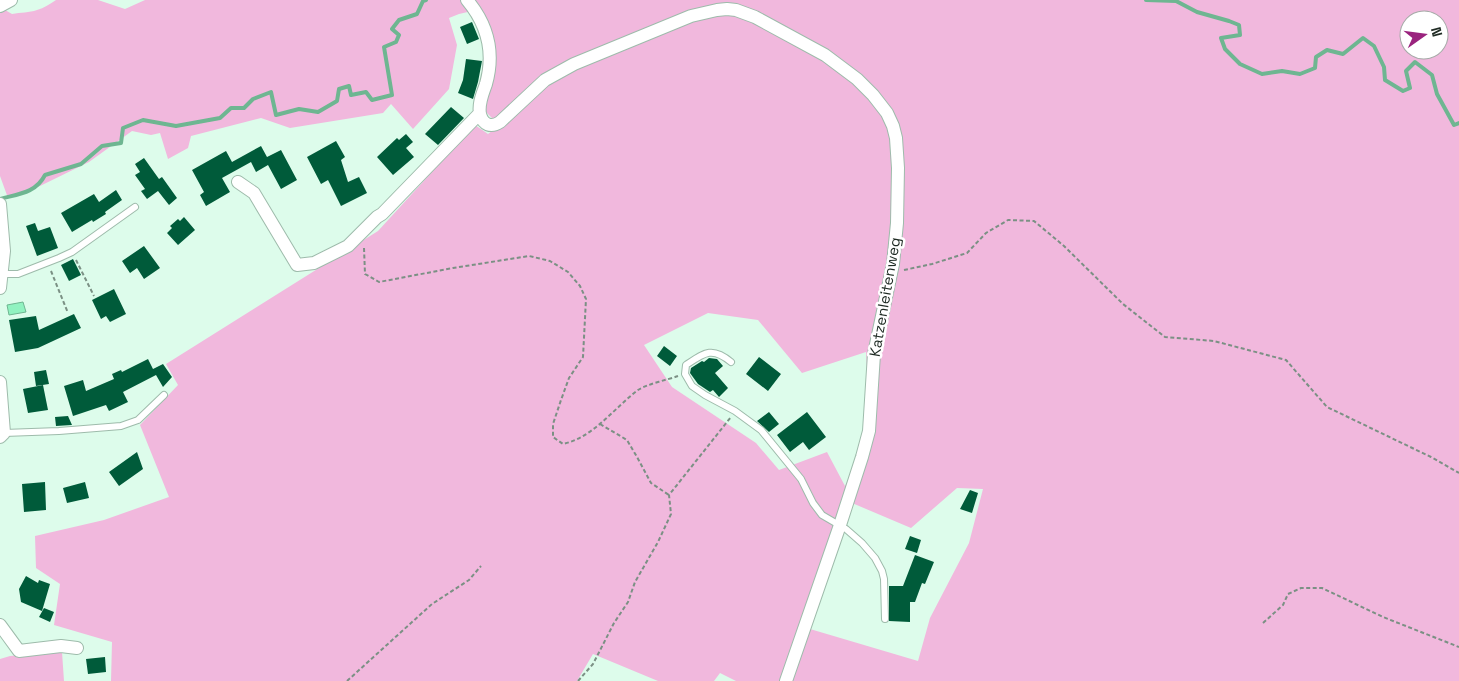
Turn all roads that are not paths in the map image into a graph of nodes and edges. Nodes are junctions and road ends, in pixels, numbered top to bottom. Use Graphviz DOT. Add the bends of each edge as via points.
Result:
graph roads {
  1 [pos="11,0"];
  2 [pos="467,0"];
  3 [pos="0,6"];
  4 [pos="480,113"];
  5 [pos="238,182"];
  6 [pos="0,204"];
  7 [pos="135,207"];
  8 [pos="2,274"];
  9 [pos="0,288"];
  10 [pos="731,362"];
  11 [pos="0,382"];
  12 [pos="164,395"];
  13 [pos="2,435"];
  14 [pos="840,525"];
  15 [pos="885,619"];
  16 [pos="0,625"];
  17 [pos="77,648"];
  18 [pos="786,681"];
  1 -- 3 [label="street"];
  2 -- 4 [label="street" via="481,19 488,40 488,71 480,99"];
  4 -- 5 [label="street" via="348,246 314,263 297,265 254,193"];
  4 -- 14 [label="street, Katzenleitenweg" via="486,124 497,125 544,80 574,64 691,16 727,9 756,17 817,50 844,68 873,95 887,113 896,138 897,223 891,272 874,354 869,431"];
  6 -- 8 [label="street" via="4,251"];
  7 -- 8 [label="lane" via="72,252 18,274"];
  8 -- 9 [label="street"];
  10 -- 14 [label="lane" via="713,352 686,365 685,374 698,391 761,430 801,479 822,515"];
  11 -- 13 [label="street"];
  12 -- 13 [label="lane" via="138,420 121,426"];
  14 -- 15 [label="lane" via="862,543 880,566 885,586"];
  14 -- 18 [label="street, Katzenleitenweg"];
  16 -- 17 [label="street" via="19,651 61,646"];
}
